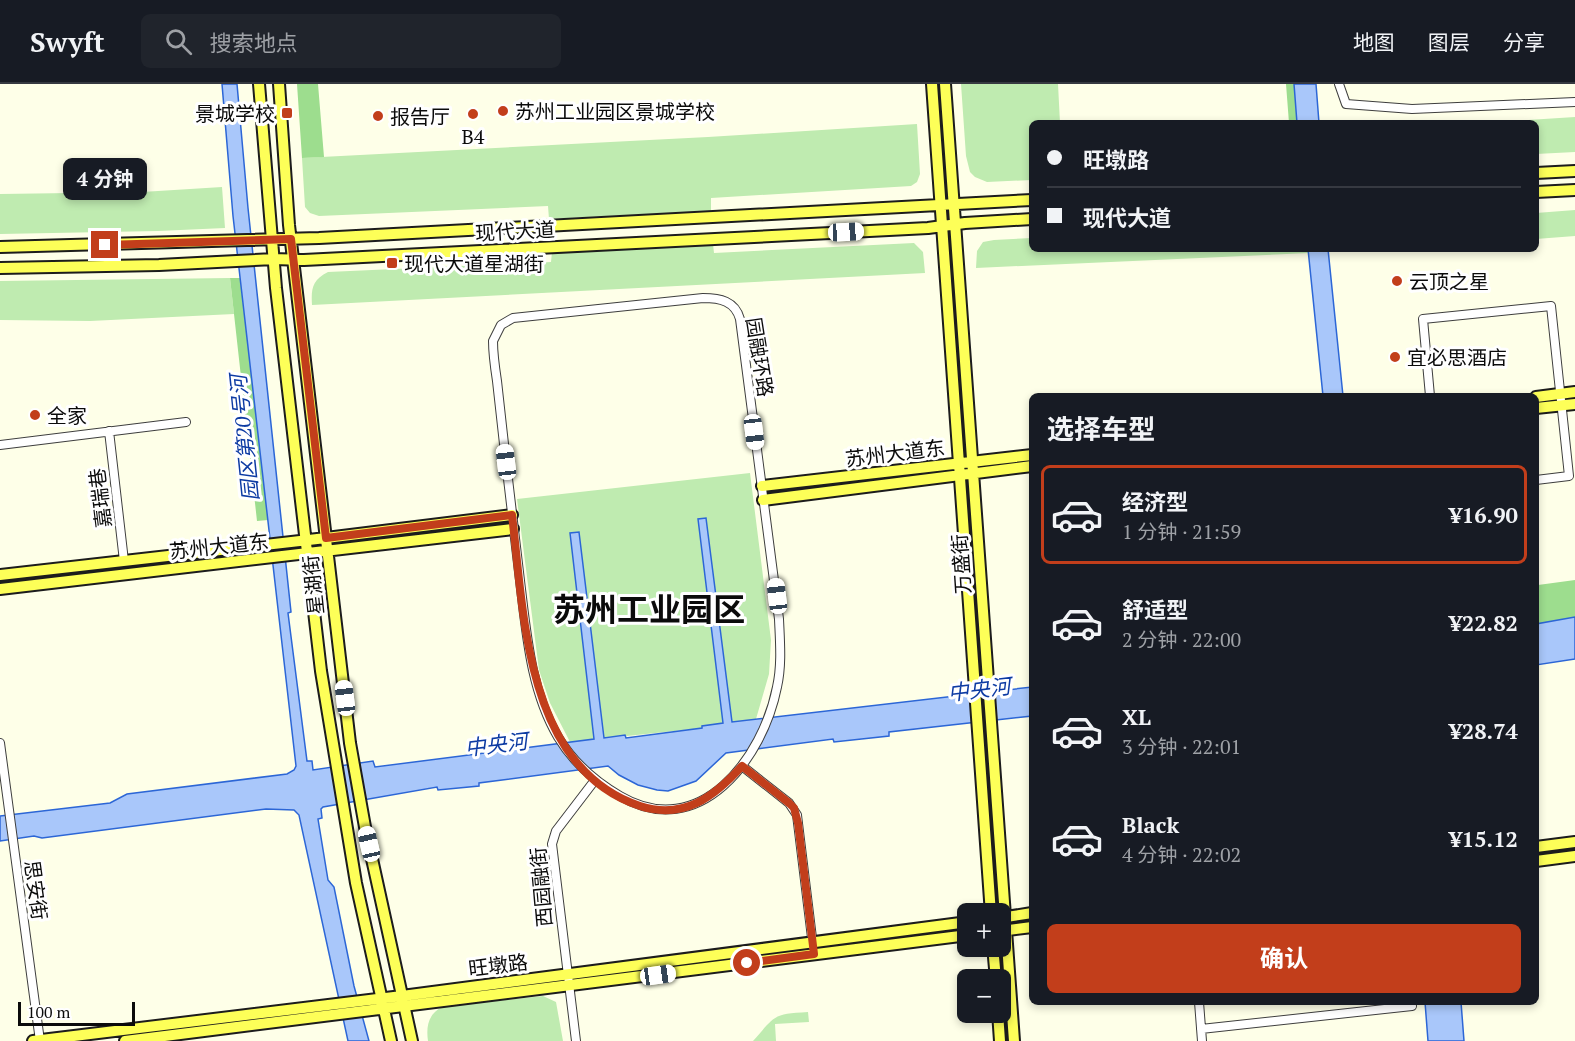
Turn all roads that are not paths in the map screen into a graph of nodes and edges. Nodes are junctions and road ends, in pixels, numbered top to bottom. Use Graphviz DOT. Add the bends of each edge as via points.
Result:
graph roads {
  1 [pos="259,84"];
  2 [pos="279,84"];
  3 [pos="932,84"];
  4 [pos="945,84"];
  5 [pos="1340,84"];
  6 [pos="1575,102"];
  7 [pos="1575,171"];
  8 [pos="1539,173"];
  9 [pos="1575,190"];
  10 [pos="1539,192"];
  11 [pos="1029,200"];
  12 [pos="955,203"];
  13 [pos="941,204"];
  14 [pos="1029,219"];
  15 [pos="957,225"];
  16 [pos="943,227"];
  17 [pos="272,238"];
  18 [pos="291,239"];
  19 [pos="0,247"];
  20 [pos="274,259"];
  21 [pos="293,259"];
  22 [pos="0,268"];
  23 [pos="1575,392"];
  24 [pos="1431,393"];
  25 [pos="1539,397"];
  26 [pos="1561,400"];
  27 [pos="1575,404"];
  28 [pos="1539,407"];
  29 [pos="186,422"];
  30 [pos="109,431"];
  31 [pos="0,445"];
  32 [pos="1029,456"];
  33 [pos="959,463"];
  34 [pos="1029,466"];
  35 [pos="973,468"];
  36 [pos="960,475"];
  37 [pos="1539,480"];
  38 [pos="762,486"];
  39 [pos="763,500"];
  40 [pos="512,515"];
  41 [pos="513,529"];
  42 [pos="326,538"];
  43 [pos="306,540"];
  44 [pos="328,552"];
  45 [pos="307,554"];
  46 [pos="124,561"];
  47 [pos="0,575"];
  48 [pos="0,590"];
  49 [pos="0,743"];
  50 [pos="745,763"];
  51 [pos="595,780"];
  52 [pos="1575,842"];
  53 [pos="1539,847"];
  54 [pos="1575,856"];
  55 [pos="1539,861"];
  56 [pos="990,903"];
  57 [pos="1002,903"];
  58 [pos="1029,913"];
  59 [pos="1011,916"];
  60 [pos="957,924"];
  61 [pos="1029,927"];
  62 [pos="1011,930"];
  63 [pos="957,936"];
  64 [pos="813,948"];
  65 [pos="1006,957"];
  66 [pos="567,974"];
  67 [pos="568,987"];
  68 [pos="403,1001"];
  69 [pos="382,1004"];
  70 [pos="1199,1005"];
  71 [pos="1412,1006"];
  72 [pos="335,1010"];
  73 [pos="999,1023"];
  74 [pos="1201,1029"];
  75 [pos="38,1041"];
  76 [pos="126,1041"];
  77 [pos="391,1041"];
  78 [pos="412,1041"];
  79 [pos="576,1041"];
  80 [pos="1000,1041"];
  81 [pos="1014,1041"];
  82 [pos="1202,1041"];
  1 -- 17 [label="main road, 星湖街"];
  2 -- 18 [label="main road, 星湖街"];
  3 -- 13 [label="main road, 万盛街"];
  4 -- 12 [label="main road, 万盛街"];
  5 -- 6 [label="street" via="1346,104 1412,109"];
  7 -- 8 [label="main road"];
  9 -- 10 [label="main road"];
  11 -- 12 [label="main road, 现代大道"];
  12 -- 13 [label="main road, 现代大道"];
  12 -- 15 [label="main road, 万盛街"];
  13 -- 16 [label="main road, 万盛街"];
  13 -- 18 [label="main road, 现代大道"];
  14 -- 15 [label="main road, 现代大道"];
  15 -- 16 [label="main road, 现代大道"];
  15 -- 35 [label="main road, 万盛街"];
  16 -- 21 [label="main road, 现代大道"];
  16 -- 33 [label="main road, 万盛街"];
  17 -- 18 [label="main road, 现代大道"];
  17 -- 19 [label="main road, 现代大道"];
  17 -- 20 [label="main road, 星湖街"];
  18 -- 21 [label="main road, 星湖街"];
  20 -- 21 [label="main road, 现代大道"];
  20 -- 22 [label="main road, 现代大道"];
  20 -- 43 [label="main road, 星湖街"];
  21 -- 42 [label="main road, 星湖街"];
  23 -- 26 [label="main road"];
  24 -- 26 [label="street" via="1423,319 1551,306"];
  25 -- 26 [label="main road"];
  26 -- 27 [label="main road"];
  26 -- 28 [label="main road"];
  26 -- 37 [label="street" via="1569,476"];
  29 -- 30 [label="street"];
  30 -- 31 [label="street"];
  30 -- 46 [label="street, 嘉瑞巷"];
  32 -- 35 [label="main road, 苏州大道东"];
  33 -- 35 [label="main road, 苏州大道东"];
  33 -- 36 [label="main road, 万盛街"];
  33 -- 38 [label="main road, 苏州大道东"];
  34 -- 35 [label="main road, 苏州大道东"];
  35 -- 36 [label="main road, 苏州大道东"];
  35 -- 57 [label="main road, 万盛街"];
  36 -- 39 [label="main road, 苏州大道东"];
  36 -- 56 [label="main road, 万盛街"];
  38 -- 39 [label="street, 园融环路"];
  38 -- 40 [label="street, 园融环路" via="740,319 730,303 703,298 518,318 501,325 493,340"];
  39 -- 50 [label="street, 园融环路" via="780,641 778,685 771,712"];
  40 -- 41 [label="street, 园融环路"];
  40 -- 42 [label="main road, 苏州大道东"];
  41 -- 44 [label="main road, 苏州大道东"];
  41 -- 51 [label="street, 园融环路" via="531,658 541,696 559,738"];
  42 -- 43 [label="main road, 苏州大道东"];
  42 -- 44 [label="main road, 星湖街"];
  43 -- 45 [label="main road, 星湖街"];
  43 -- 46 [label="main road, 苏州大道东"];
  44 -- 45 [label="main road, 苏州大道东"];
  44 -- 68 [label="main road, 星湖街" via="352,758"];
  45 -- 48 [label="main road, 苏州大道东"];
  45 -- 69 [label="main road, 星湖街" via="322,680 356,883"];
  46 -- 47 [label="main road, 苏州大道东"];
  49 -- 75 [label="street, 思安街"];
  50 -- 51 [label="street, 园融环路" via="714,794 696,804 673,809 635,804"];
  50 -- 64 [label="street" via="797,815"];
  51 -- 66 [label="street, 西园融街" via="556,831 552,844"];
  52 -- 53 [label="main road"];
  54 -- 55 [label="main road"];
  58 -- 59 [label="main road"];
  60 -- 64 [label="main road, 旺墩路"];
  61 -- 62 [label="main road"];
  63 -- 64 [label="main road, 旺墩路"];
  64 -- 66 [label="main road, 旺墩路"];
  64 -- 67 [label="main road, 旺墩路"];
  65 -- 81 [label="main road, 万盛街"];
  66 -- 67 [label="street, 西园融街"];
  66 -- 68 [label="main road, 旺墩路"];
  67 -- 68 [label="main road, 旺墩路"];
  67 -- 79 [label="street, 西园融街"];
  68 -- 69 [label="main road, 旺墩路"];
  68 -- 78 [label="main road, 星湖街"];
  69 -- 72 [label="main road, 旺墩路"];
  69 -- 77 [label="main road, 星湖街"];
  70 -- 74 [label="street"];
  71 -- 74 [label="street"];
  72 -- 75 [label="main road, 旺墩路"];
  72 -- 76 [label="main road, 旺墩路"];
  73 -- 80 [label="main road"];
  74 -- 82 [label="street"];
}
